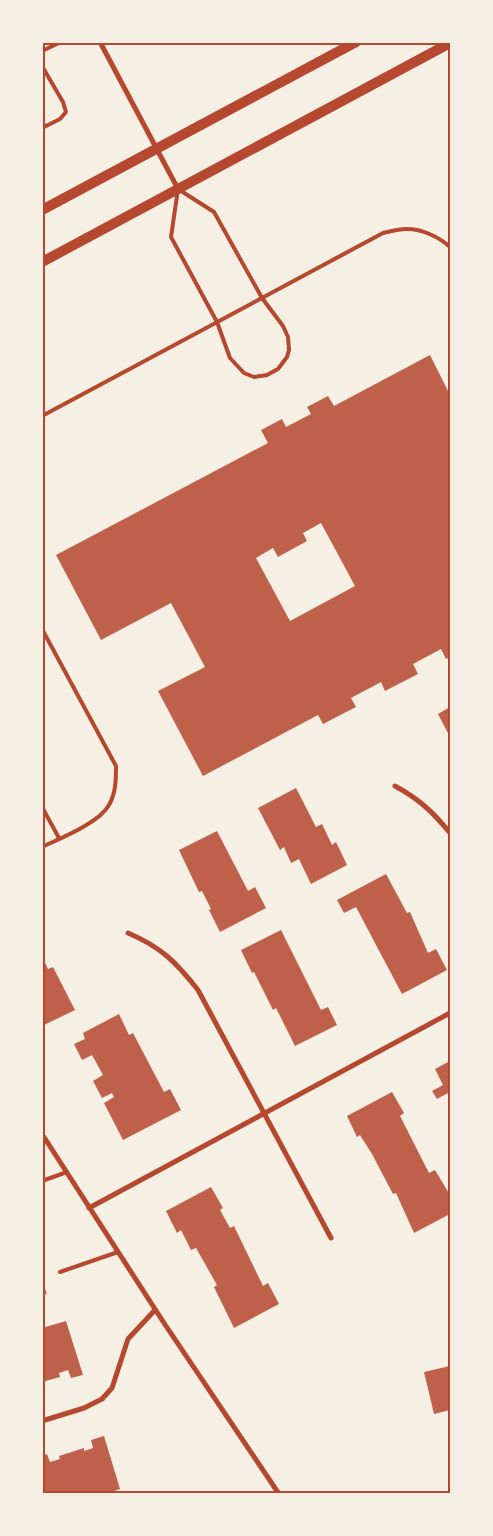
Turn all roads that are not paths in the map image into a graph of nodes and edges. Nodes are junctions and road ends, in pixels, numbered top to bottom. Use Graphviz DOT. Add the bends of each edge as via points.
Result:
graph roads {
  1 [pos="61,42"];
  2 [pos="100,42"];
  3 [pos="356,42"];
  4 [pos="450,44"];
  5 [pos="42,52"];
  6 [pos="42,66"];
  7 [pos="42,128"];
  8 [pos="156,149"];
  9 [pos="178,189"];
  10 [pos="42,210"];
  11 [pos="450,247"];
  12 [pos="42,262"];
  13 [pos="262,298"];
  14 [pos="217,322"];
  15 [pos="42,416"];
  16 [pos="42,629"];
  17 [pos="395,786"];
  18 [pos="42,807"];
  19 [pos="450,833"];
  20 [pos="59,838"];
  21 [pos="42,847"];
  22 [pos="128,932"];
  23 [pos="450,1013"];
  24 [pos="264,1112"];
  25 [pos="42,1134"];
  26 [pos="67,1172"];
  27 [pos="42,1181"];
  28 [pos="89,1208"];
  29 [pos="331,1238"];
  30 [pos="118,1252"];
  31 [pos="60,1272"];
  32 [pos="155,1310"];
  33 [pos="42,1421"];
  34 [pos="279,1494"];
  1 -- 5 [label="lane"];
  2 -- 8 [label="street"];
  3 -- 8 [label="main road"];
  4 -- 9 [label="main road"];
  6 -- 7 [label="lane" via="66,112"];
  8 -- 9 [label="street"];
  8 -- 10 [label="main road"];
  9 -- 12 [label="main road"];
  9 -- 13 [label="lane" via="214,212"];
  9 -- 14 [label="lane" via="171,237"];
  11 -- 13 [label="lane" via="426,233 406,229 383,233"];
  13 -- 14 [label="lane"];
  13 -- 14 [label="lane" via="288,337 287,357 273,372 254,376 244,373 230,358"];
  14 -- 15 [label="lane"];
  16 -- 20 [label="lane" via="116,766 116,784 109,805 97,819"];
  17 -- 19 [label="street" via="435,814"];
  18 -- 20 [label="lane"];
  20 -- 21 [label="lane"];
  22 -- 24 [label="street" via="163,952 198,990"];
  23 -- 24 [label="street"];
  24 -- 28 [label="street"];
  24 -- 29 [label="street"];
  25 -- 26 [label="street"];
  26 -- 27 [label="lane"];
  26 -- 28 [label="street"];
  28 -- 30 [label="street"];
  30 -- 31 [label="lane"];
  30 -- 32 [label="street"];
  32 -- 33 [label="street" via="128,1339 112,1388 102,1399"];
  32 -- 34 [label="street"];
}
